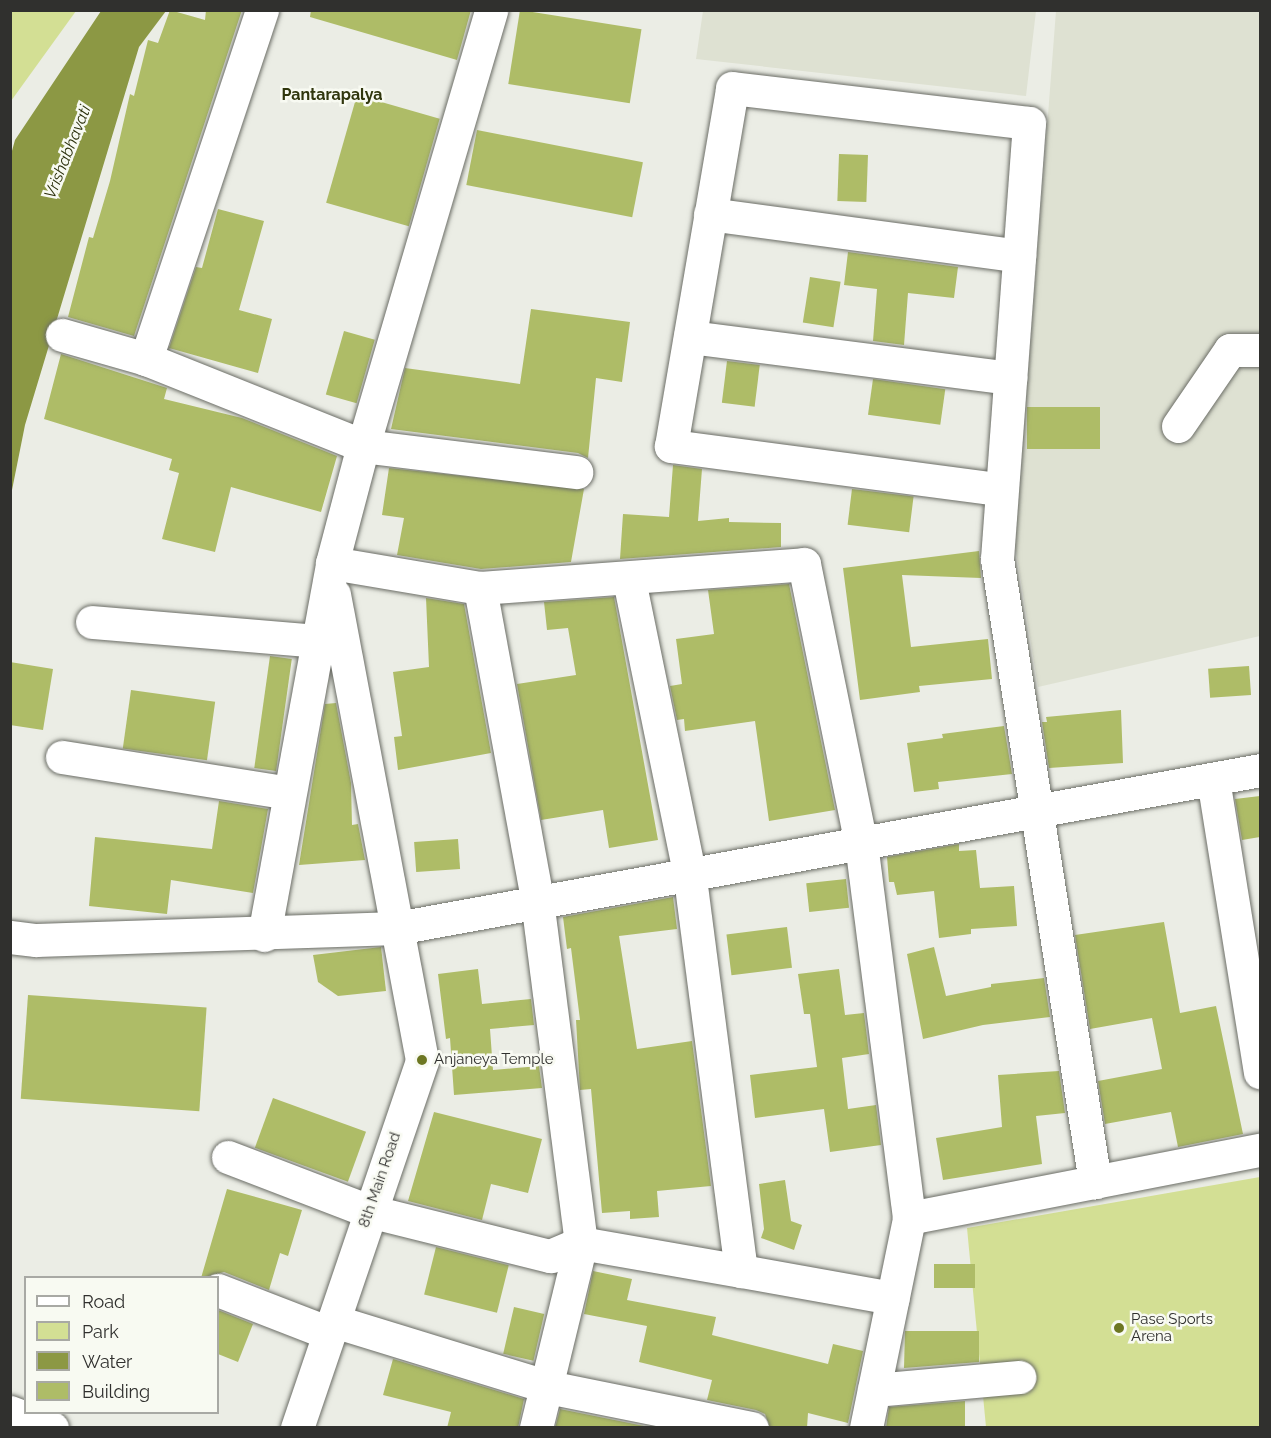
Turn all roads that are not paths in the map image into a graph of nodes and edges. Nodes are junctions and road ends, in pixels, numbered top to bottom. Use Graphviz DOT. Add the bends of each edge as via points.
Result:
graph roads {
  1 [pos="262,10"];
  2 [pos="491,10"];
  3 [pos="710,214"];
  4 [pos="1019,256"];
  5 [pos="62,335"];
  6 [pos="690,337"];
  7 [pos="1260,350"];
  8 [pos="146,359"];
  9 [pos="1010,378"];
  10 [pos="1178,426"];
  11 [pos="363,446"];
  12 [pos="576,472"];
  13 [pos="990,488"];
  14 [pos="331,570"];
  15 [pos="629,579"];
  16 [pos="480,588"];
  17 [pos="92,622"];
  18 [pos="318,641"];
  19 [pos="62,758"];
  20 [pos="1260,770"];
  21 [pos="1213,779"];
  22 [pos="289,793"];
  23 [pos="1034,809"];
  24 [pos="861,843"];
  25 [pos="689,872"];
  26 [pos="537,900"];
  27 [pos="397,928"];
  28 [pos="264,935"];
  29 [pos="10,937"];
  30 [pos="1260,1072"];
  31 [pos="1260,1150"];
  32 [pos="228,1157"];
  33 [pos="1095,1182"];
  34 [pos="369,1211"];
  35 [pos="909,1218"];
  36 [pos="581,1243"];
  37 [pos="741,1271"];
  38 [pos="219,1290"];
  39 [pos="893,1298"];
  40 [pos="332,1327"];
  41 [pos="1019,1377"];
  42 [pos="548,1387"];
  43 [pos="874,1390"];
  44 [pos="10,1412"];
  45 [pos="52,1428"];
  46 [pos="297,1428"];
  47 [pos="536,1428"];
  48 [pos="752,1428"];
  49 [pos="866,1428"];
  1 -- 8 [label="street"];
  2 -- 11 [label="street"];
  3 -- 4 [label="street"];
  3 -- 4 [label="street" via="732,88 1029,123"];
  3 -- 6 [label="street"];
  4 -- 9 [label="street"];
  5 -- 8 [label="street"];
  6 -- 9 [label="street"];
  6 -- 13 [label="street" via="671,446"];
  7 -- 10 [label="street" via="1230,350"];
  8 -- 11 [label="street"];
  9 -- 23 [label="street" via="997,559"];
  11 -- 12 [label="street"];
  11 -- 14 [label="street"];
  14 -- 16 [label="street"];
  14 -- 18 [label="street"];
  14 -- 27 [label="street, 8th Main Road"];
  15 -- 16 [label="street"];
  15 -- 24 [label="street" via="804,564"];
  15 -- 25 [label="street"];
  16 -- 26 [label="street"];
  17 -- 18 [label="street"];
  18 -- 22 [label="street"];
  19 -- 22 [label="street"];
  20 -- 21 [label="street"];
  21 -- 23 [label="street"];
  21 -- 30 [label="street"];
  22 -- 28 [label="street"];
  23 -- 24 [label="street"];
  23 -- 33 [label="street"];
  24 -- 25 [label="street"];
  24 -- 35 [label="street"];
  25 -- 26 [label="street"];
  25 -- 37 [label="street"];
  26 -- 27 [label="street"];
  26 -- 36 [label="street"];
  27 -- 28 [label="street"];
  27 -- 34 [label="street, 8th Main Road" via="422,1060"];
  28 -- 29 [label="street" via="36,940"];
  31 -- 33 [label="street"];
  32 -- 34 [label="street"];
  33 -- 35 [label="street"];
  34 -- 36 [label="street" via="550,1256"];
  34 -- 40 [label="street, 8th Main Road"];
  35 -- 39 [label="street"];
  36 -- 37 [label="street"];
  36 -- 42 [label="street"];
  37 -- 39 [label="street"];
  38 -- 40 [label="street"];
  39 -- 43 [label="street"];
  40 -- 42 [label="street"];
  40 -- 46 [label="street, 8th Main Road"];
  41 -- 43 [label="street"];
  42 -- 47 [label="street"];
  42 -- 48 [label="street"];
  43 -- 49 [label="street"];
  44 -- 45 [label="street"];
}
